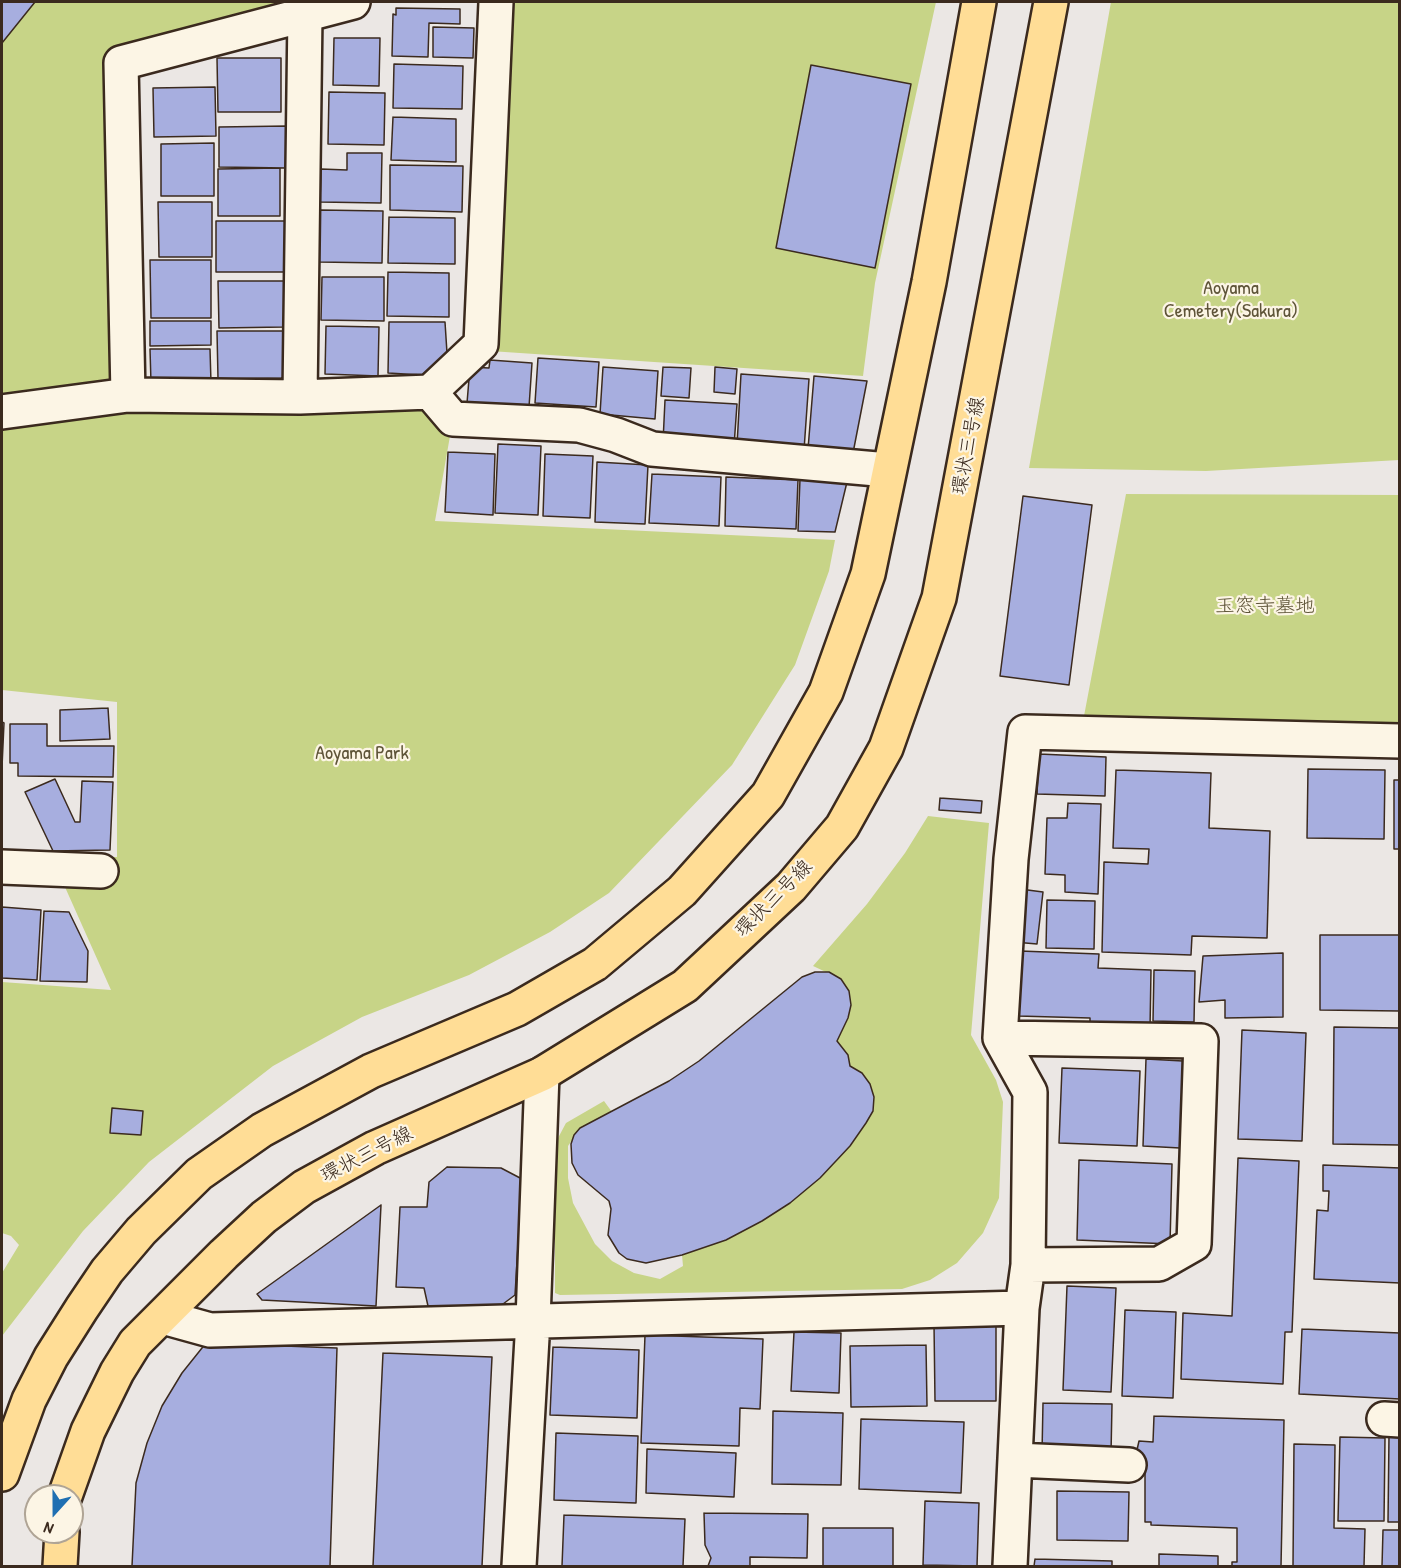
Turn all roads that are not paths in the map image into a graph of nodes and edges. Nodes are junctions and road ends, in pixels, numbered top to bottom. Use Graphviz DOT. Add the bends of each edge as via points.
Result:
graph roads {
  1 [pos="353,2"];
  2 [pos="495,2"];
  3 [pos="979,2"];
  4 [pos="1051,2"];
  5 [pos="305,14"];
  6 [pos="430,392"];
  7 [pos="128,395"];
  8 [pos="300,398"];
  9 [pos="2,412"];
  10 [pos="888,470"];
  11 [pos="1400,741"];
  12 [pos="2,867"];
  13 [pos="101,871"];
  14 [pos="1000,1038"];
  15 [pos="542,1074"];
  16 [pos="1028,1265"];
  17 [pos="1022,1308"];
  18 [pos="163,1317"];
  19 [pos="533,1320"];
  20 [pos="1015,1460"];
  21 [pos="1129,1466"];
  22 [pos="2,1474"];
  23 [pos="69,1484"];
  24 [pos="61,1544"];
  25 [pos="60,1566"];
  26 [pos="519,1566"];
  27 [pos="1010,1566"];
  1 -- 5 [label="street"];
  2 -- 6 [label="street" via="482,344"];
  3 -- 10 [label="main road" via="928,282"];
  4 -- 15 [label="main road, 環状三号線" via="939,598 886,748 842,827 791,887 685,986"];
  5 -- 7 [label="street" via="122,63"];
  5 -- 8 [label="street"];
  6 -- 8 [label="street"];
  6 -- 10 [label="street" via="453,419 579,425 652,449"];
  7 -- 8 [label="street"];
  7 -- 9 [label="street"];
  10 -- 22 [label="main road" via="868,574 826,692 768,795 682,891 595,964 517,1010 371,1071 262,1130 199,1174 141,1231 82,1308 29,1400"];
  11 -- 14 [label="street" via="1025,732 1011,859"];
  12 -- 13 [label="street"];
  14 -- 16 [label="street" via="1030,1092"];
  14 -- 16 [label="street" via="1201,1041 1194,1244 1159,1264"];
  15 -- 18 [label="main road, 環状三号線" via="375,1148 304,1187 264,1217"];
  15 -- 19 [label="street"];
  16 -- 17 [label="street"];
  17 -- 19 [label="street"];
  17 -- 20 [label="street"];
  18 -- 19 [label="street" via="210,1330 506,1324"];
  18 -- 23 [label="main road, 環状三号線" via="135,1343 117,1372 88,1431"];
  19 -- 26 [label="street"];
  20 -- 21 [label="street"];
  20 -- 27 [label="street"];
  24 -- 25 [label="main road"];
}
